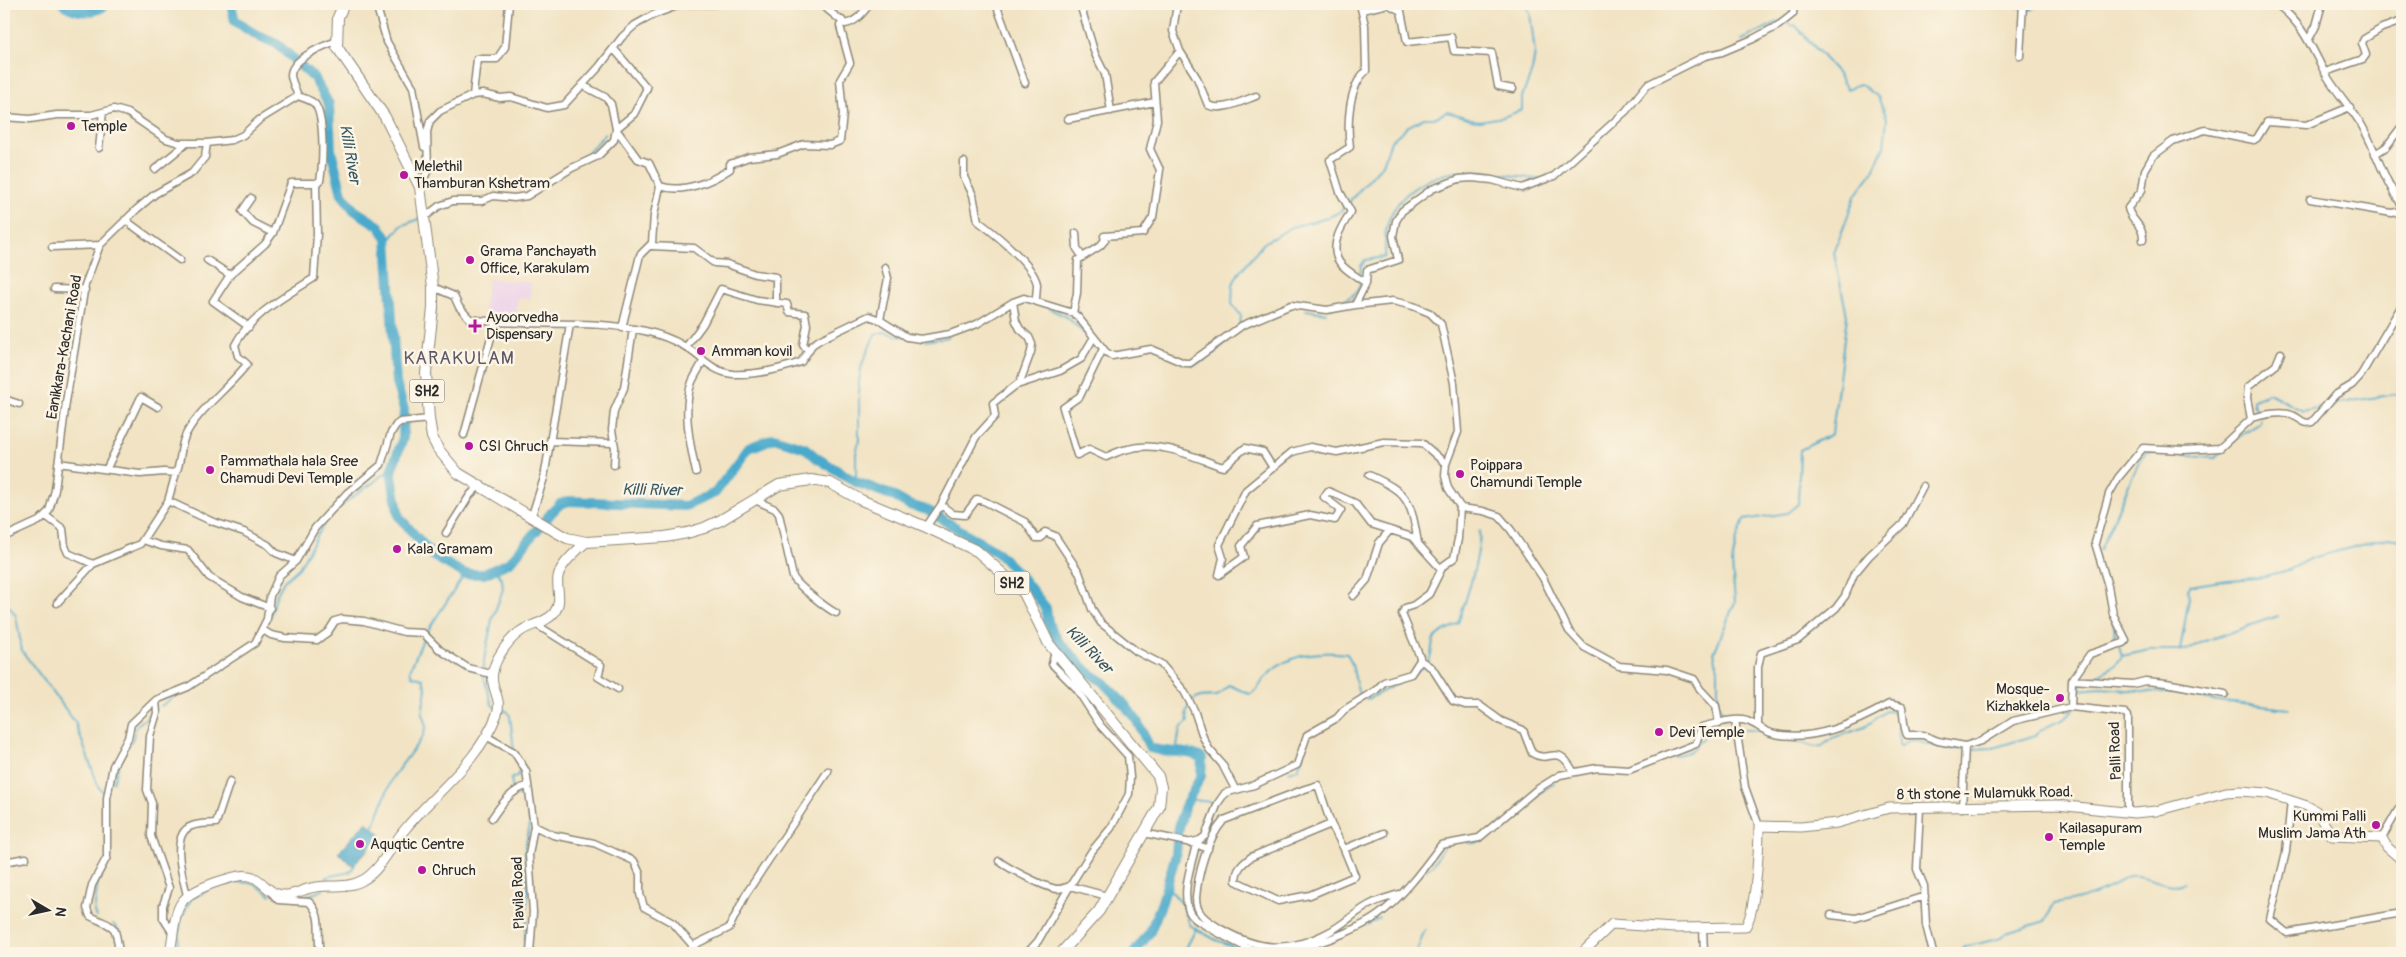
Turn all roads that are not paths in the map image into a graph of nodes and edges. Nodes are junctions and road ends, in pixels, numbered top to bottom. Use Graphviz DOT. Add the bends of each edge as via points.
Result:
graph roads {
  1 [pos="344,4"];
  2 [pos="376,4"];
  3 [pos="509,4"];
  4 [pos="682,4"];
  5 [pos="688,4"];
  6 [pos="699,4"];
  7 [pos="704,4"];
  8 [pos="715,4"];
  9 [pos="822,4"];
  10 [pos="870,4"];
  11 [pos="996,4"];
  12 [pos="1080,4"];
  13 [pos="1177,4"];
  14 [pos="1794,4"];
  15 [pos="2023,4"];
  16 [pos="2276,4"];
  17 [pos="2322,4"];
  18 [pos="663,7"];
  19 [pos="1361,7"];
  20 [pos="855,9"];
  21 [pos="860,17"];
  22 [pos="842,20"];
  23 [pos="2402,21"];
  24 [pos="2309,39"];
  25 [pos="338,41"];
  26 [pos="614,48"];
  27 [pos="1180,51"];
  28 [pos="2020,56"];
  29 [pos="2325,72"];
  30 [pos="1025,84"];
  31 [pos="582,85"];
  32 [pos="1513,90"];
  33 [pos="474,95"];
  34 [pos="298,96"];
  35 [pos="1256,96"];
  36 [pos="1155,102"];
  37 [pos="2350,107"];
  38 [pos="1111,111"];
  39 [pos="103,112"];
  40 [pos="4,117"];
  41 [pos="1068,119"];
  42 [pos="2402,126"];
  43 [pos="616,129"];
  44 [pos="187,143"];
  45 [pos="207,143"];
  46 [pos="99,148"];
  47 [pos="2375,154"];
  48 [pos="964,162"];
  49 [pos="155,169"];
  50 [pos="428,170"];
  51 [pos="316,183"];
  52 [pos="420,186"];
  53 [pos="660,186"];
  54 [pos="251,198"];
  55 [pos="2310,199"];
  56 [pos="2402,205"];
  57 [pos="2402,211"];
  58 [pos="425,215"];
  59 [pos="125,220"];
  60 [pos="273,233"];
  61 [pos="1076,233"];
  62 [pos="2143,240"];
  63 [pos="100,245"];
  64 [pos="650,246"];
  65 [pos="52,247"];
  66 [pos="1082,256"];
  67 [pos="180,260"];
  68 [pos="208,260"];
  69 [pos="885,267"];
  70 [pos="230,275"];
  71 [pos="1362,280"];
  72 [pos="433,287"];
  73 [pos="54,289"];
  74 [pos="84,290"];
  75 [pos="1036,300"];
  76 [pos="776,303"];
  77 [pos="1013,303"];
  78 [pos="1355,304"];
  79 [pos="2402,305"];
  80 [pos="1073,313"];
  81 [pos="880,320"];
  82 [pos="496,322"];
  83 [pos="570,324"];
  84 [pos="249,327"];
  85 [pos="622,328"];
  86 [pos="633,329"];
  87 [pos="1094,338"];
  88 [pos="686,347"];
  89 [pos="1104,349"];
  90 [pos="809,351"];
  91 [pos="2281,353"];
  92 [pos="703,361"];
  93 [pos="1017,384"];
  94 [pos="4,399"];
  95 [pos="19,404"];
  96 [pos="158,406"];
  97 [pos="429,419"];
  98 [pos="2250,420"];
  99 [pos="464,435"];
  100 [pos="550,441"];
  101 [pos="614,443"];
  102 [pos="58,463"];
  103 [pos="1446,464"];
  104 [pos="614,465"];
  105 [pos="107,468"];
  106 [pos="1273,468"];
  107 [pos="696,472"];
  108 [pos="176,473"];
  109 [pos="1369,475"];
  110 [pos="479,486"];
  111 [pos="1923,486"];
  112 [pos="755,500"];
  113 [pos="168,501"];
  114 [pos="941,505"];
  115 [pos="1460,506"];
  116 [pos="46,516"];
  117 [pos="531,518"];
  118 [pos="926,527"];
  119 [pos="1390,530"];
  120 [pos="446,533"];
  121 [pos="4,537"];
  122 [pos="143,540"];
  123 [pos="586,542"];
  124 [pos="1418,544"];
  125 [pos="296,561"];
  126 [pos="94,564"];
  127 [pos="1441,569"];
  128 [pos="1353,596"];
  129 [pos="57,603"];
  130 [pos="270,608"];
  131 [pos="836,613"];
  132 [pos="537,625"];
  133 [pos="265,631"];
  134 [pos="1055,651"];
  135 [pos="1420,660"];
  136 [pos="491,674"];
  137 [pos="2072,680"];
  138 [pos="618,689"];
  139 [pos="2225,694"];
  140 [pos="156,700"];
  141 [pos="2071,707"];
  142 [pos="1720,724"];
  143 [pos="1736,726"];
  144 [pos="1758,726"];
  145 [pos="486,736"];
  146 [pos="1964,748"];
  147 [pos="828,771"];
  148 [pos="1573,771"];
  149 [pos="230,781"];
  150 [pos="527,786"];
  151 [pos="1235,789"];
  152 [pos="2291,800"];
  153 [pos="2402,803"];
  154 [pos="1920,808"];
  155 [pos="1962,808"];
  156 [pos="2128,813"];
  157 [pos="492,818"];
  158 [pos="1331,824"];
  159 [pos="1759,826"];
  160 [pos="533,829"];
  161 [pos="1384,833"];
  162 [pos="1144,834"];
  163 [pos="2382,838"];
  164 [pos="1190,843"];
  165 [pos="1208,849"];
  166 [pos="1344,849"];
  167 [pos="26,858"];
  168 [pos="2402,860"];
  169 [pos="999,861"];
  170 [pos="4,862"];
  171 [pos="1070,886"];
  172 [pos="270,891"];
  173 [pos="1400,893"];
  174 [pos="186,896"];
  175 [pos="1107,896"];
  176 [pos="1925,896"];
  177 [pos="2402,913"];
  178 [pos="1831,915"];
  179 [pos="1703,928"];
  180 [pos="172,932"];
  181 [pos="692,946"];
  182 [pos="119,953"];
  183 [pos="170,953"];
  184 [pos="320,953"];
  185 [pos="530,953"];
  186 [pos="694,953"];
  187 [pos="1027,953"];
  188 [pos="1061,953"];
  189 [pos="1582,953"];
  190 [pos="1704,953"];
  191 [pos="1933,953"];
  1 -- 25 [label="main road, SH2" via="338,17"];
  2 -- 50 [label="street" via="387,42 413,87"];
  3 -- 33 [label="street" via="505,47 496,59 477,59"];
  4 -- 18 [label="street"];
  5 -- 6 [label="street"];
  7 -- 8 [label="street"];
  9 -- 22 [label="street"];
  10 -- 21 [label="street"];
  11 -- 30 [label="street"];
  12 -- 38 [label="street" via="1095,54 1105,74"];
  13 -- 27 [label="street" via="1173,31"];
  14 -- 71 [label="street" via="1793,14 1779,25 1647,85 1626,111 1554,176 1522,188 1472,178 1432,189 1402,211 1396,221 1393,236 1398,260 1367,270"];
  15 -- 28 [label="street"];
  16 -- 24 [label="street"];
  17 -- 24 [label="street"];
  18 -- 26 [label="street" via="635,25"];
  19 -- 32 [label="street" via="1388,4 1401,11 1407,42 1451,37 1454,51 1492,53 1498,86"];
  19 -- 71 [label="street" via="1365,25 1366,71 1354,91 1349,120 1350,147 1330,160 1340,192 1351,212 1340,227 1335,246 1339,263"];
  20 -- 21 [label="street"];
  21 -- 22 [label="street" via="852,23 845,24"];
  22 -- 53 [label="street" via="840,26 850,63 840,80 842,139 838,143 804,144 777,154 742,159 730,164 730,170 720,176 694,186"];
  23 -- 29 [label="street" via="2364,39 2366,55 2363,59"];
  24 -- 29 [label="street"];
  25 -- 34 [label="street" via="315,49 296,66 291,75"];
  25 -- 52 [label="main road, SH2" via="337,47 385,117"];
  26 -- 31 [label="street"];
  26 -- 43 [label="street" via="647,88 634,114"];
  27 -- 35 [label="street" via="1197,78 1208,105 1213,108"];
  27 -- 36 [label="street" via="1154,80"];
  29 -- 37 [label="street"];
  31 -- 33 [label="street" via="564,105 552,108 511,97"];
  31 -- 43 [label="street" via="605,97 611,104"];
  33 -- 50 [label="street" via="440,111 430,121"];
  34 -- 45 [label="street" via="259,120 243,135"];
  34 -- 51 [label="street" via="313,102 318,110 322,168 320,181"];
  36 -- 38 [label="street"];
  36 -- 66 [label="street" via="1157,120 1150,150 1160,170 1153,217 1143,233 1104,236 1100,246"];
  37 -- 47 [label="street"];
  37 -- 62 [label="street" via="2306,125 2267,122 2254,140 2206,130 2173,141 2153,156 2145,170 2142,190 2128,208 2140,226"];
  38 -- 41 [label="street"];
  39 -- 40 [label="street" via="30,119"];
  39 -- 44 [label="street" via="124,111 166,139"];
  39 -- 46 [label="street"];
  42 -- 47 [label="street" via="2386,147"];
  43 -- 53 [label="street" via="638,159 649,163"];
  43 -- 58 [label="street" via="614,140 604,151 527,196 493,196 482,201 453,200"];
  44 -- 45 [label="street"];
  44 -- 49 [label="street"];
  45 -- 59 [label="street, Eanikkara-Kachani Road" via="205,157 192,173 155,194"];
  47 -- 56 [label="street" via="2387,184"];
  48 -- 75 [label="street" via="964,177 973,195 978,221 1030,269 1037,284"];
  50 -- 52 [label="street"];
  51 -- 60 [label="street" via="291,183"];
  51 -- 84 [label="street" via="314,278 290,292"];
  52 -- 58 [label="main road, SH2"];
  53 -- 64 [label="street"];
  54 -- 60 [label="street" via="242,211 253,222"];
  55 -- 57 [label="street"];
  58 -- 72 [label="main road, SH2"];
  59 -- 63 [label="street, Eanikkara-Kachani Road"];
  59 -- 67 [label="street"];
  60 -- 70 [label="street"];
  61 -- 66 [label="street" via="1077,249"];
  63 -- 65 [label="street"];
  63 -- 74 [label="street, Eanikkara-Kachani Road"];
  64 -- 76 [label="street" via="694,248 714,263 776,277"];
  64 -- 85 [label="street" via="640,255"];
  66 -- 80 [label="street" via="1076,264 1078,293"];
  68 -- 70 [label="street"];
  69 -- 81 [label="street" via="888,278"];
  70 -- 84 [label="street" via="213,301"];
  71 -- 78 [label="street"];
  72 -- 82 [label="street" via="454,296 470,319"];
  72 -- 97 [label="main road, SH2" via="426,373"];
  73 -- 74 [label="street"];
  74 -- 102 [label="street, Eanikkara-Kachani Road"];
  75 -- 77 [label="street" via="1024,298"];
  75 -- 80 [label="street"];
  76 -- 88 [label="street" via="721,288 703,324"];
  76 -- 90 [label="street" via="787,304 788,312 806,314 803,345"];
  77 -- 81 [label="street" via="977,324 935,337 907,337"];
  77 -- 93 [label="street" via="1020,330 1032,344 1025,371"];
  78 -- 89 [label="street" via="1329,310 1291,305 1240,327 1190,363 1151,350 1119,357"];
  78 -- 103 [label="street" via="1393,301 1430,313 1441,324 1454,383 1458,432"];
  79 -- 98 [label="street" via="2361,375 2336,395 2312,422 2305,423 2283,413"];
  80 -- 87 [label="street"];
  81 -- 90 [label="street" via="869,316 834,331 812,345"];
  82 -- 83 [label="street"];
  82 -- 99 [label="street"];
  83 -- 85 [label="street"];
  83 -- 100 [label="street"];
  84 -- 108 [label="street" via="235,345 238,356 247,364 189,429"];
  85 -- 86 [label="street"];
  86 -- 88 [label="street" via="659,335"];
  86 -- 101 [label="street" via="624,388 614,411"];
  87 -- 89 [label="street"];
  87 -- 93 [label="street" via="1081,359 1060,372"];
  88 -- 92 [label="street"];
  89 -- 106 [label="street" via="1080,396 1063,408 1077,455 1089,449 1106,457 1129,448 1150,447 1171,450 1223,467 1245,448 1263,452"];
  90 -- 92 [label="street" via="801,362 792,365 732,374"];
  91 -- 98 [label="street" via="2276,365 2248,388"];
  92 -- 107 [label="street" via="691,383 688,408 690,447"];
  93 -- 114 [label="street" via="993,403 995,416 976,436"];
  94 -- 95 [label="street"];
  96 -- 105 [label="street" via="141,397"];
  97 -- 110 [label="main road, SH2" via="432,437 447,461 458,473"];
  97 -- 125 [label="street" via="400,422 390,433 381,465 347,493 315,528"];
  98 -- 137 [label="street" via="2220,448 2143,448 2118,478 2106,502 2095,543 2113,614 2125,638 2123,643 2090,654"];
  100 -- 101 [label="street"];
  100 -- 117 [label="street" via="544,478"];
  101 -- 104 [label="street"];
  102 -- 105 [label="street"];
  102 -- 116 [label="street, Eanikkara-Kachani Road" via="55,490"];
  103 -- 106 [label="street" via="1422,443 1384,442 1337,452 1310,447 1292,452"];
  103 -- 115 [label="street" via="1448,488"];
  105 -- 108 [label="street" via="140,474"];
  106 -- 119 [label="street" via="1246,490 1219,545 1223,558 1219,575 1244,557 1241,546 1257,526 1310,515 1335,520 1340,510 1324,497 1328,491 1355,503 1371,524"];
  108 -- 113 [label="street"];
  109 -- 124 [label="street" via="1388,483 1406,498 1413,511"];
  110 -- 117 [label="main road, SH2"];
  110 -- 120 [label="street"];
  111 -- 144 [label="street" via="1903,524 1854,574 1836,608 1798,640 1761,653"];
  112 -- 118 [label="main road, SH2" via="779,485 819,480"];
  112 -- 123 [label="main road, SH2" via="722,520 688,532 665,537"];
  112 -- 131 [label="street" via="779,514 797,584"];
  113 -- 122 [label="street"];
  113 -- 125 [label="street" via="210,521 244,532 276,553"];
  114 -- 118 [label="street"];
  114 -- 151 [label="street" via="954,514 965,515 977,499 1025,522 1036,538 1041,538 1045,532 1055,536 1082,578 1092,609 1101,623 1136,652 1161,664 1184,691 1203,738"];
  115 -- 127 [label="street" via="1457,549 1451,561"];
  115 -- 142 [label="street" via="1499,516 1543,578 1569,631 1584,647 1619,666 1667,670 1694,679 1716,706"];
  116 -- 121 [label="street"];
  116 -- 126 [label="street" via="63,529 68,553"];
  117 -- 123 [label="main road, SH2" via="567,538"];
  118 -- 134 [label="main road, SH2" via="977,551 1024,593"];
  119 -- 124 [label="street" via="1412,537"];
  119 -- 128 [label="street" via="1379,543 1367,580"];
  122 -- 126 [label="street" via="135,548"];
  122 -- 130 [label="street" via="188,550 209,577 242,597"];
  123 -- 132 [label="main road" via="558,575 560,601 553,614"];
  124 -- 127 [label="street"];
  125 -- 130 [label="street" via="279,576 270,596"];
  126 -- 129 [label="street"];
  127 -- 135 [label="street" via="1429,594 1405,608 1402,614"];
  130 -- 133 [label="street"];
  132 -- 136 [label="main road" via="522,630 508,642"];
  132 -- 138 [label="street" via="601,666 598,677"];
  133 -- 136 [label="street" via="285,638 316,640 328,632 335,621 371,622 426,635 440,650 468,668"];
  133 -- 140 [label="street" via="255,643 188,687"];
  134 -- 162 [label="main road, SH2" via="1158,776 1162,796"];
  134 -- 171 [label="street" via="1052,664 1076,688 1100,726 1128,756 1130,777 1129,794 1116,820"];
  135 -- 148 [label="street" via="1432,668 1453,701 1479,705 1501,721 1523,730 1532,753 1541,757 1560,755"];
  135 -- 151 [label="street" via="1411,674 1384,682 1337,718 1307,735 1297,765 1254,785"];
  136 -- 145 [label="main road" via="498,709"];
  137 -- 139 [label="street" via="2133,684 2145,681"];
  137 -- 141 [label="street"];
  140 -- 180 [label="street" via="157,713 150,736 148,790 152,803 151,836 169,888 163,905 163,918"];
  140 -- 182 [label="street" via="131,724 128,738 113,766 107,798 106,862 92,885 88,908 90,916 114,927"];
  141 -- 146 [label="street" via="2013,721"];
  141 -- 156 [label="street, Palli Road" via="2128,716"];
  142 -- 143 [label="street"];
  142 -- 148 [label="street" via="1701,727 1696,744 1629,770 1597,768"];
  143 -- 144 [label="street" via="1748,721"];
  143 -- 159 [label="street" via="1745,787"];
  144 -- 146 [label="street" via="1774,734 1812,736 1889,704 1902,707 1907,735 1923,735"];
  145 -- 150 [label="street, Plavila Road" via="514,752 524,766"];
  145 -- 172 [label="main road" via="363,880 308,888 294,894 279,895"];
  146 -- 155 [label="street"];
  147 -- 181 [label="street" via="746,894 729,928"];
  148 -- 173 [label="street" via="1536,790 1479,838 1441,845 1420,874"];
  149 -- 174 [label="street" via="216,823 190,826 182,833 178,858"];
  150 -- 157 [label="street" via="521,787 500,805"];
  150 -- 160 [label="street, Plavila Road"];
  151 -- 164 [label="street" via="1221,797 1205,836"];
  152 -- 156 [label="main road, 8 th stone - Mulamukk Road." via="2267,793 2226,792 2156,810"];
  152 -- 163 [label="main road, 8 th stone - Mulamukk Road." via="2316,811 2332,836"];
  152 -- 177 [label="street" via="2286,852 2270,919 2287,934"];
  153 -- 163 [label="street"];
  154 -- 155 [label="main road, 8 th stone - Mulamukk Road."];
  154 -- 159 [label="main road, 8 th stone - Mulamukk Road." via="1890,808 1837,824"];
  154 -- 176 [label="street" via="1917,869"];
  155 -- 156 [label="main road, 8 th stone - Mulamukk Road." via="2057,805"];
  158 -- 165 [label="street" via="1318,785 1224,820"];
  158 -- 166 [label="street"];
  158 -- 166 [label="street" via="1251,857 1240,866 1236,881 1278,902 1310,895 1355,876"];
  159 -- 179 [label="main road" via="1756,878 1748,924 1741,929"];
  160 -- 181 [label="street" via="594,843 634,861 640,874 644,907 670,920"];
  160 -- 185 [label="street, Plavila Road" via="528,855 533,912"];
  161 -- 166 [label="street"];
  162 -- 164 [label="street"];
  162 -- 175 [label="main road, SH2"];
  163 -- 168 [label="main road"];
  164 -- 165 [label="street"];
  164 -- 173 [label="street" via="1187,891 1191,916 1230,939 1261,952 1278,953 1303,948 1360,926 1378,915"];
  165 -- 173 [label="street" via="1197,886 1196,904 1200,913 1230,934 1258,946 1279,947 1310,940 1329,932 1372,903"];
  167 -- 170 [label="street"];
  169 -- 171 [label="street" via="1051,887"];
  171 -- 175 [label="street"];
  171 -- 187 [label="street" via="1038,941"];
  172 -- 174 [label="main road" via="252,877 236,876 199,888"];
  172 -- 184 [label="street" via="278,900 309,902 315,908 320,927"];
  174 -- 180 [label="main road" via="178,909"];
  175 -- 188 [label="main road, SH2" via="1099,911"];
  176 -- 178 [label="street" via="1856,918"];
  176 -- 191 [label="street" via="1926,925"];
  179 -- 189 [label="main road" via="1612,924"];
  179 -- 190 [label="street"];
  180 -- 183 [label="main road"];
  181 -- 186 [label="street"];
}
